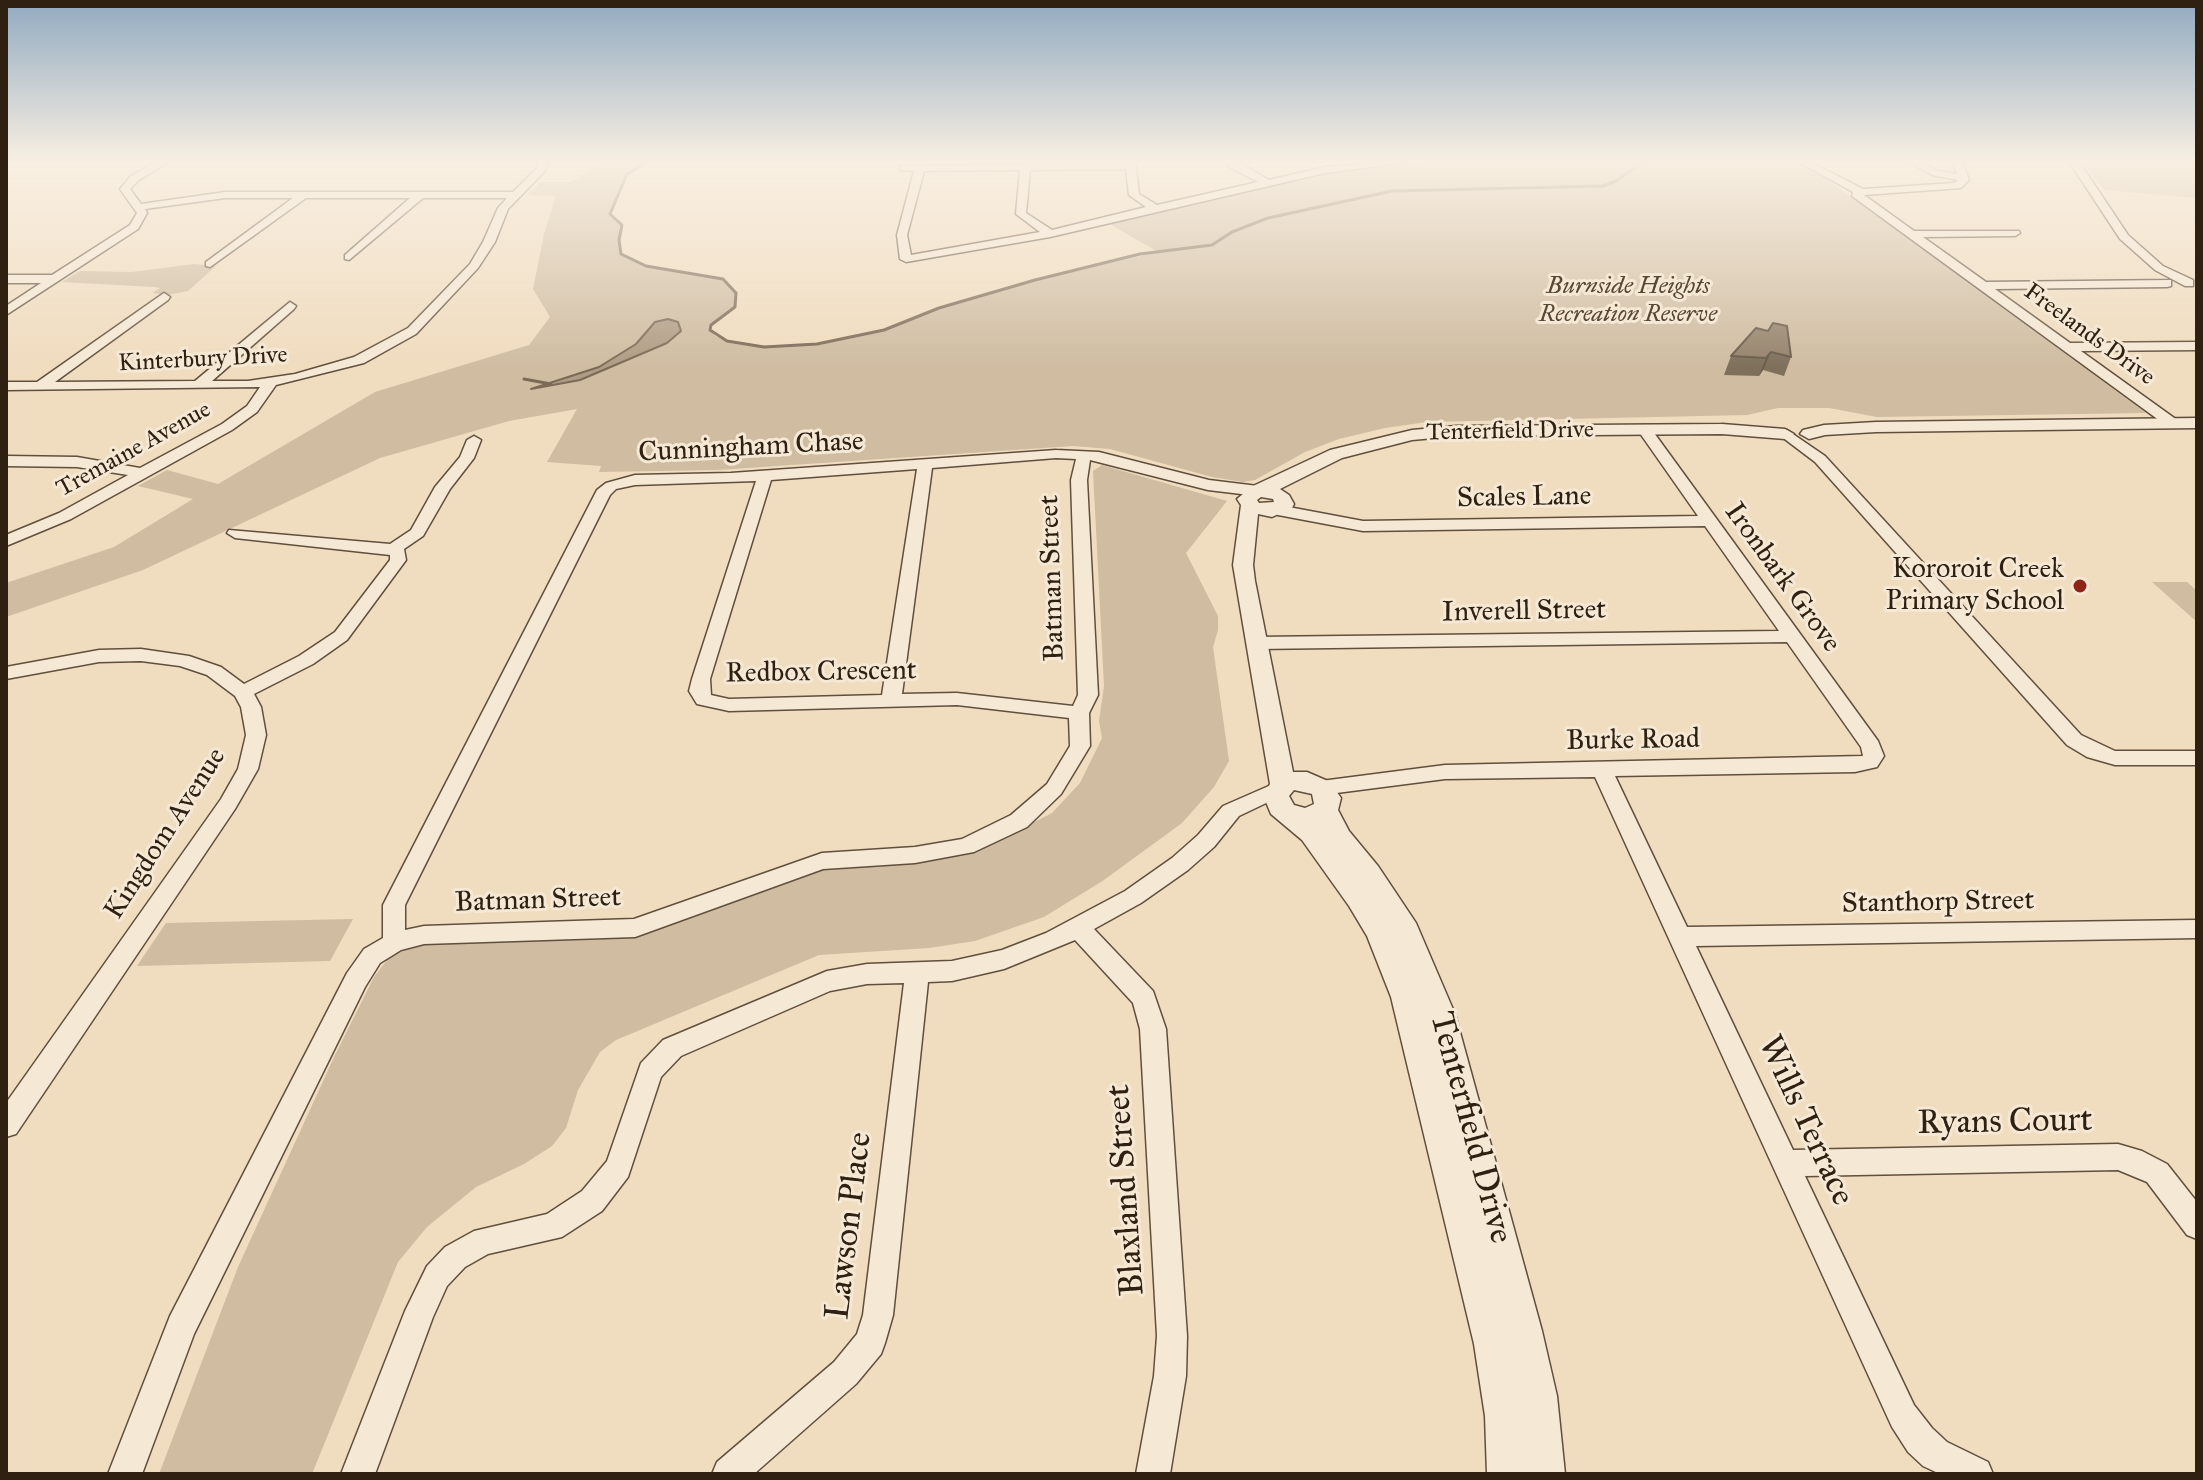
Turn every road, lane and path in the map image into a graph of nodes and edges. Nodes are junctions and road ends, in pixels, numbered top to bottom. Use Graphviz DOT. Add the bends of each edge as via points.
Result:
graph roads {
  1 [pos="131,229"];
  2 [pos="258,229"];
  3 [pos="381,229"];
  4 [pos="494,229"];
  5 [pos="903,229"];
  6 [pos="1043,229"];
  7 [pos="1069,229"];
  8 [pos="1904,229"];
  9 [pos="2119,229"];
  10 [pos="2015,233"];
  11 [pos="1050,234"];
  12 [pos="1911,234"];
  13 [pos="349,257"];
  14 [pos="210,264"];
  15 [pos="2159,268"];
  16 [pos="6,279"];
  17 [pos="56,279"];
  18 [pos="1982,286"];
  19 [pos="2186,288"];
  20 [pos="164,297"];
  21 [pos="290,306"];
  22 [pos="6,311"];
  23 [pos="2197,346"];
  24 [pos="2068,347"];
  25 [pos="271,382"];
  26 [pos="6,386"];
  27 [pos="40,386"];
  28 [pos="198,386"];
  29 [pos="2172,423"];
  30 [pos="2197,423"];
  31 [pos="1644,429"];
  32 [pos="1792,430"];
  33 [pos="474,440"];
  34 [pos="1084,455"];
  35 [pos="6,461"];
  36 [pos="925,463"];
  37 [pos="1304,469"];
  38 [pos="141,473"];
  39 [pos="765,475"];
  40 [pos="1254,497"];
  41 [pos="1280,505"];
  42 [pos="1710,521"];
  43 [pos="235,533"];
  44 [pos="1248,535"];
  45 [pos="6,541"];
  46 [pos="393,549"];
  47 [pos="1792,636"];
  48 [pos="1256,643"];
  49 [pos="6,673"];
  50 [pos="243,692"];
  51 [pos="891,701"];
  52 [pos="1079,713"];
  53 [pos="1274,737"];
  54 [pos="1873,758"];
  55 [pos="2197,758"];
  56 [pos="1602,770"];
  57 [pos="1322,796"];
  58 [pos="1284,800"];
  59 [pos="1078,927"];
  60 [pos="2197,929"];
  61 [pos="1679,937"];
  62 [pos="395,942"];
  63 [pos="917,973"];
  64 [pos="6,1125"];
  65 [pos="1784,1163"];
  66 [pos="2197,1225"];
  67 [pos="125,1474"];
  68 [pos="358,1474"];
  69 [pos="729,1474"];
  70 [pos="1153,1474"];
  71 [pos="1507,1474"];
  72 [pos="1545,1474"];
  73 [pos="1976,1474"];
  1 -- 17 [label="street"];
  2 -- 14 [label="street"];
  3 -- 13 [label="street"];
  4 -- 25 [label="street, Kinterbury Drive" via="474,266 404,336 341,367"];
  5 -- 11 [label="street" via="899,259"];
  6 -- 11 [label="street"];
  7 -- 11 [label="street"];
  8 -- 12 [label="street, Freelands Drive"];
  9 -- 15 [label="street"];
  10 -- 12 [label="street"];
  12 -- 18 [label="street, Freelands Drive"];
  15 -- 19 [label="street"];
  15 -- 19 [label="street"];
  16 -- 17 [label="street"];
  17 -- 22 [label="street"];
  18 -- 19 [label="street"];
  18 -- 24 [label="street, Freelands Drive"];
  20 -- 27 [label="street"];
  21 -- 28 [label="street"];
  23 -- 24 [label="street"];
  24 -- 29 [label="street, Freelands Drive"];
  25 -- 28 [label="street, Kinterbury Drive"];
  25 -- 38 [label="street, Tremaine Avenue" via="242,417"];
  26 -- 27 [label="street, Kinterbury Drive"];
  27 -- 28 [label="street, Kinterbury Drive"];
  29 -- 30 [label="street, Tenterfield Drive"];
  29 -- 32 [label="street, Tenterfield Drive"];
  31 -- 32 [label="street, Tenterfield Drive"];
  31 -- 37 [label="street, Tenterfield Drive" via="1412,435 1354,448"];
  31 -- 42 [label="street, Ironbark Grove"];
  32 -- 55 [label="street" via="2074,740 2115,758"];
  33 -- 46 [label="street" via="417,533"];
  34 -- 36 [label="street, Cunningham Chase"];
  34 -- 40 [label="street, Cunningham Chase"];
  34 -- 52 [label="street, Batman Street" via="1079,480 1088,695"];
  35 -- 38 [label="street" via="77,462"];
  36 -- 39 [label="street, Cunningham Chase"];
  36 -- 51 [label="street"];
  37 -- 40 [label="street, Tenterfield Drive"];
  37 -- 41 [label="street"];
  38 -- 45 [label="street, Tremaine Avenue" via="52,523"];
  39 -- 51 [label="street, Redbox Crescent" via="701,679 701,696 729,705"];
  39 -- 62 [label="street, Cunningham Chase" via="626,481 603,493 394,905"];
  40 -- 41 [label="street"];
  40 -- 44 [label="street, Tenterfield Drive"];
  41 -- 42 [label="street, Scales Lane" via="1376,526"];
  41 -- 44 [label="street"];
  42 -- 47 [label="street, Ironbark Grove"];
  43 -- 46 [label="street"];
  44 -- 48 [label="street, Tenterfield Drive" via="1243,565"];
  46 -- 50 [label="street" via="398,560 341,636"];
  47 -- 48 [label="street, Inverell Street"];
  47 -- 54 [label="street, Ironbark Grove" via="1871,746"];
  48 -- 53 [label="street, Tenterfield Drive"];
  49 -- 50 [label="street" via="76,659 141,655 201,665"];
  50 -- 64 [label="street, Kingdom Avenue" via="256,735 244,777"];
  51 -- 52 [label="street, Redbox Crescent" via="972,700"];
  52 -- 62 [label="street, Batman Street" via="1080,746 1054,789 1019,821 966,846 822,861 635,928 424,935"];
  53 -- 57 [label="street, Tenterfield Drive"];
  53 -- 58 [label="street, Tenterfield Drive"];
  54 -- 56 [label="street, Burke Road" via="1855,765"];
  56 -- 57 [label="street, Burke Road" via="1445,772 1392,778"];
  56 -- 61 [label="street, Wills Terrace"];
  57 -- 58 [label="street" via="1298,780"];
  57 -- 58 [label="street" via="1306,818"];
  57 -- 72 [label="street, Tenterfield Drive" via="1339,837 1402,923 1440,1014 1524,1331 1538,1396"];
  58 -- 59 [label="street" via="1221,821 1180,864"];
  58 -- 71 [label="street, Tenterfield Drive" via="1359,898 1406,997 1492,1344"];
  59 -- 63 [label="street" via="1004,959"];
  59 -- 70 [label="street, Blaxland Street" via="1144,998 1153,1029 1172,1336"];
  60 -- 61 [label="street, Stanthorp Street"];
  61 -- 65 [label="street, Wills Terrace"];
  62 -- 67 [label="street, Batman Street" via="372,956 356,980 181,1327"];
  63 -- 68 [label="street" via="827,981 683,1042 662,1056 650,1071 618,1168 592,1201 552,1227 484,1241 455,1257 437,1276"];
  63 -- 69 [label="street, Lawson Place" via="878,1315 870,1343 845,1373"];
  65 -- 66 [label="street, Ryans Court" via="2118,1157 2157,1173"];
  65 -- 73 [label="street, Wills Terrace" via="1910,1427 1935,1454"];
}
